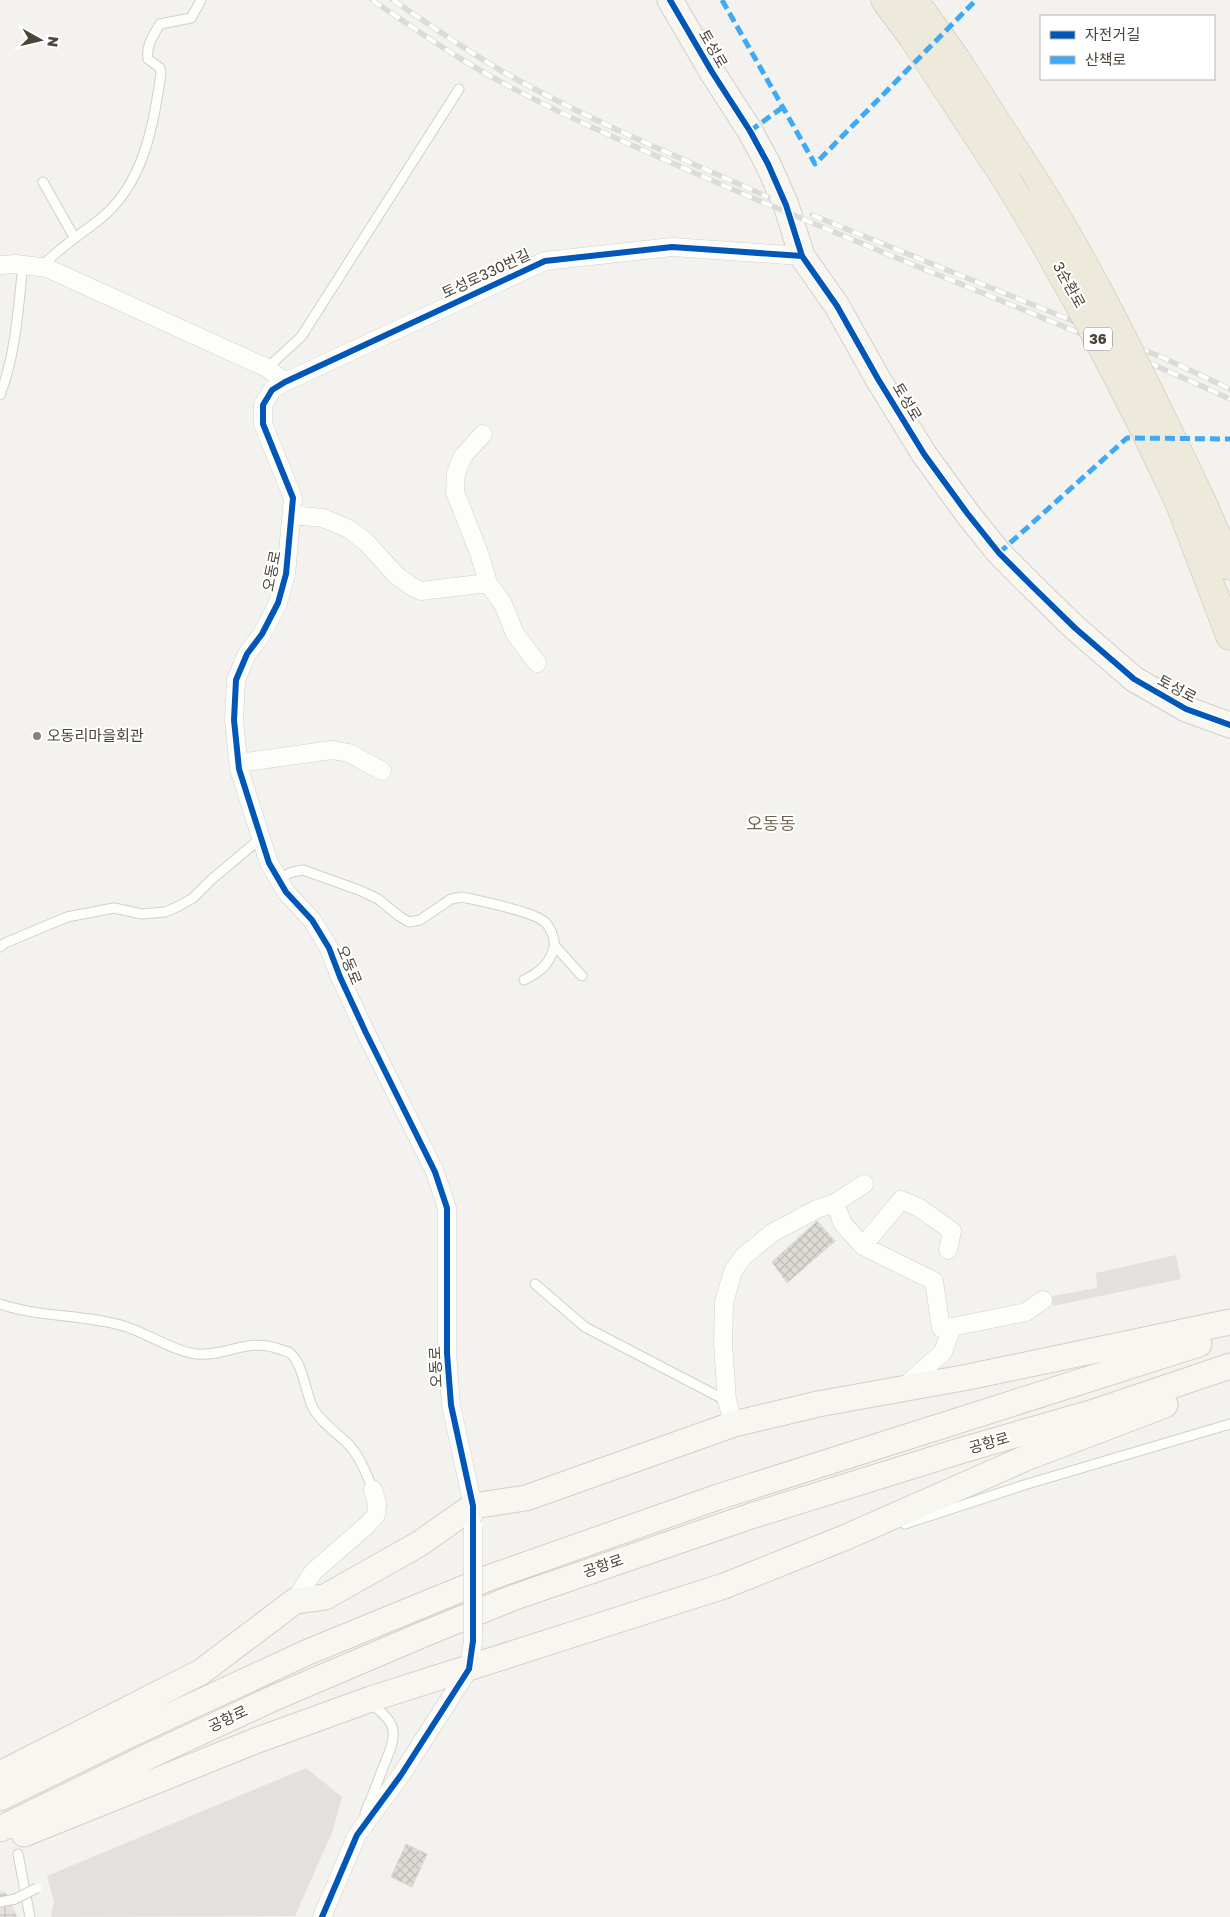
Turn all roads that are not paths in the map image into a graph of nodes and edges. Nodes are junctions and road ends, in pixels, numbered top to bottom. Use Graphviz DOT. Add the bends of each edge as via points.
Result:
graph roads {
  1 [pos="201,0"];
  2 [pos="670,0"];
  3 [pos="885,0"];
  4 [pos="914,0"];
  5 [pos="459,89"];
  6 [pos="43,182"];
  7 [pos="74,237"];
  8 [pos="802,256"];
  9 [pos="0,265"];
  10 [pos="23,265"];
  11 [pos="41,267"];
  12 [pos="266,368"];
  13 [pos="285,382"];
  14 [pos="0,395"];
  15 [pos="483,434"];
  16 [pos="1191,503"];
  17 [pos="292,515"];
  18 [pos="1230,564"];
  19 [pos="488,583"];
  20 [pos="1230,618"];
  21 [pos="1230,636"];
  22 [pos="537,664"];
  23 [pos="1230,725"];
  24 [pos="239,763"];
  25 [pos="382,770"];
  26 [pos="261,838"];
  27 [pos="278,880"];
  28 [pos="555,946"];
  29 [pos="0,947"];
  30 [pos="582,976"];
  31 [pos="524,980"];
  32 [pos="864,1184"];
  33 [pos="835,1203"];
  34 [pos="862,1246"];
  35 [pos="948,1250"];
  36 [pos="535,1284"];
  37 [pos="1043,1300"];
  38 [pos="0,1304"];
  39 [pos="1230,1322"];
  40 [pos="952,1327"];
  41 [pos="1230,1334"];
  42 [pos="1230,1366"];
  43 [pos="1230,1379"];
  44 [pos="902,1389"];
  45 [pos="727,1401"];
  46 [pos="734,1424"];
  47 [pos="1230,1424"];
  48 [pos="373,1490"];
  49 [pos="473,1516"];
  50 [pos="844,1538"];
  51 [pos="295,1601"];
  52 [pos="469,1669"];
  53 [pos="366,1702"];
  54 [pos="0,1774"];
  55 [pos="0,1798"];
  56 [pos="0,1829"];
  57 [pos="357,1835"];
  58 [pos="9,1848"];
  59 [pos="37,1888"];
  60 [pos="0,1902"];
  61 [pos="30,1917"];
  62 [pos="322,1917"];
  1 -- 7 [label="lane" via="191,18 160,24 149,43 148,59 160,68 161,74 151,135 143,157 117,203"];
  2 -- 8 [label="main road, 토성로" via="768,164 786,205"];
  3 -- 16 [label="highway, 3순환로 / 36, bridge" via="920,47 1051,252 1130,400"];
  4 -- 16 [label="highway, 3순환로 / 36, bridge" via="956,58 1064,229 1108,310"];
  5 -- 12 [label="lane" via="301,337"];
  6 -- 7 [label="lane"];
  7 -- 11 [label="lane"];
  8 -- 13 [label="street, 토성로330번길" via="672,247 545,261"];
  8 -- 23 [label="main road, 토성로" via="837,306 924,454 999,553 1075,628 1134,679 1186,709"];
  9 -- 10 [label="street"];
  10 -- 11 [label="street"];
  10 -- 14 [label="lane" via="13,345"];
  11 -- 12 [label="street"];
  12 -- 13 [label="street"];
  13 -- 17 [label="street, 오동로" via="272,390 263,405 262,424 293,498"];
  15 -- 19 [label="street" via="463,456 456,473 455,492"];
  16 -- 18 [label="highway, 3순환로 / 36" via="1216,534"];
  16 -- 20 [label="highway, 3순환로 / 36"];
  16 -- 21 [label="highway"];
  17 -- 19 [label="street" via="323,518 349,529 366,542 396,575 422,591"];
  17 -- 24 [label="street, 오동로" via="286,574 278,603 247,654 236,680 234,720"];
  19 -- 22 [label="street" via="503,604 515,634"];
  24 -- 25 [label="street" via="332,750 349,753"];
  24 -- 26 [label="street, 오동로"];
  26 -- 27 [label="street, 오동로"];
  26 -- 29 [label="lane" via="193,898 177,907 165,912 142,914 114,908 67,917"];
  27 -- 28 [label="lane" via="302,870 378,899 409,922 420,920 451,899 480,901 533,916 545,923"];
  27 -- 49 [label="street, 오동로" via="312,920 329,948 366,1033 435,1172 447,1208 447,1353 451,1404"];
  28 -- 30 [label="lane"];
  28 -- 31 [label="lane" via="551,958 540,972"];
  32 -- 33 [label="street"];
  33 -- 34 [label="street" via="843,1224"];
  33 -- 45 [label="street" via="772,1233 744,1256 733,1271 724,1303"];
  34 -- 35 [label="street" via="901,1200 918,1207 952,1231"];
  34 -- 40 [label="street" via="934,1281 941,1328"];
  36 -- 45 [label="lane" via="585,1327"];
  37 -- 40 [label="street" via="1026,1312"];
  38 -- 48 [label="lane" via="31,1312 126,1326 197,1354 211,1354 249,1344 275,1347 290,1353 301,1372 313,1408 352,1448"];
  39 -- 44 [label="main road"];
  40 -- 44 [label="street" via="943,1352"];
  41 -- 55 [label="main road, 공항로" via="718,1497 490,1577 308,1652"];
  42 -- 56 [label="main road, 공항로" via="1094,1412 760,1513 514,1598 276,1697"];
  43 -- 50 [label="main road" via="1026,1458"];
  44 -- 46 [label="main road"];
  45 -- 46 [label="street"];
  46 -- 49 [label="main road"];
  47 -- 50 [label="lane" via="904,1524"];
  48 -- 51 [label="street" via="376,1515 313,1572"];
  49 -- 51 [label="main road" via="324,1597"];
  49 -- 52 [label="street, 오동로, bridge"];
  50 -- 52 [label="main road" via="724,1586"];
  51 -- 54 [label="main road" via="202,1672"];
  52 -- 53 [label="main road"];
  52 -- 57 [label="street" via="401,1775"];
  53 -- 57 [label="lane" via="388,1719 393,1733 390,1754"];
  53 -- 58 [label="main road" via="255,1741 133,1791"];
  57 -- 62 [label="street"];
  58 -- 61 [label="lane"];
  59 -- 60 [label="lane, bridge" via="15,1899"];
}
